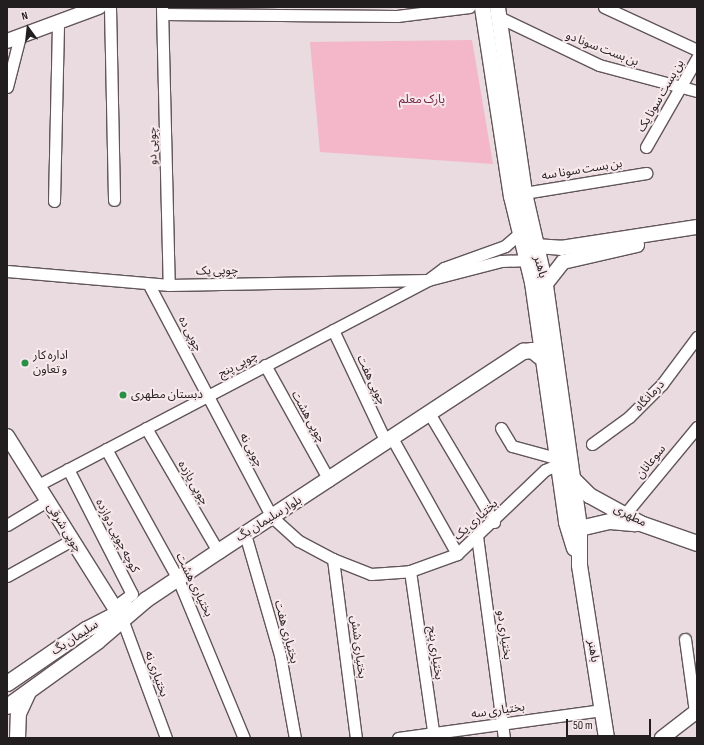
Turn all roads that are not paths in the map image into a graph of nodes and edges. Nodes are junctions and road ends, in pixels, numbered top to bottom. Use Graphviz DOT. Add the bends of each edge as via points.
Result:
graph roads {
  1 [pos="99,7"];
  2 [pos="110,7"];
  3 [pos="268,7"];
  4 [pos="469,7"];
  5 [pos="482,7"];
  6 [pos="604,7"];
  7 [pos="163,10"];
  8 [pos="502,11"];
  9 [pos="252,17"];
  10 [pos="58,23"];
  11 [pos="20,36"];
  12 [pos="7,41"];
  13 [pos="697,50"];
  14 [pos="697,58"];
  15 [pos="7,87"];
  16 [pos="680,88"];
  17 [pos="697,91"];
  18 [pos="646,147"];
  19 [pos="646,173"];
  20 [pos="524,193"];
  21 [pos="114,200"];
  22 [pos="54,201"];
  23 [pos="697,227"];
  24 [pos="672,231"];
  25 [pos="519,234"];
  26 [pos="535,246"];
  27 [pos="525,260"];
  28 [pos="7,271"];
  29 [pos="428,280"];
  30 [pos="149,285"];
  31 [pos="169,285"];
  32 [pos="545,285"];
  33 [pos="333,330"];
  34 [pos="697,337"];
  35 [pos="539,356"];
  36 [pos="265,366"];
  37 [pos="208,396"];
  38 [pos="430,413"];
  39 [pos="146,428"];
  40 [pos="501,428"];
  41 [pos="696,429"];
  42 [pos="7,436"];
  43 [pos="389,440"];
  44 [pos="592,444"];
  45 [pos="106,450"];
  46 [pos="556,462"];
  47 [pos="68,469"];
  48 [pos="570,476"];
  49 [pos="329,480"];
  50 [pos="38,485"];
  51 [pos="47,501"];
  52 [pos="625,514"];
  53 [pos="272,517"];
  54 [pos="494,522"];
  55 [pos="640,523"];
  56 [pos="7,525"];
  57 [pos="572,525"];
  58 [pos="245,534"];
  59 [pos="478,536"];
  60 [pos="72,540"];
  61 [pos="697,543"];
  62 [pos="218,551"];
  63 [pos="457,554"];
  64 [pos="333,559"];
  65 [pos="410,571"];
  66 [pos="7,576"];
  67 [pos="178,579"];
  68 [pos="118,613"];
  69 [pos="685,639"];
  70 [pos="7,683"];
  71 [pos="29,690"];
  72 [pos="7,706"];
  73 [pos="602,710"];
  74 [pos="696,711"];
  75 [pos="502,724"];
  76 [pos="433,736"];
  77 [pos="17,738"];
  78 [pos="166,738"];
  79 [pos="244,738"];
  80 [pos="295,738"];
  81 [pos="356,738"];
  82 [pos="398,738"];
  83 [pos="504,738"];
  84 [pos="606,738"];
  85 [pos="662,738"];
  1 -- 10 [label="street"];
  2 -- 21 [label="street"];
  3 -- 9 [label="street"];
  4 -- 9 [label="street" via="397,16"];
  5 -- 25 [label="main road, باهنر"];
  6 -- 13 [label="street"];
  7 -- 9 [label="street"];
  7 -- 31 [label="street, چوپی دو"];
  8 -- 16 [label="street, بن بست سونا دو" via="599,64"];
  8 -- 20 [label="main road, باهنر" via="502,39"];
  10 -- 11 [label="street"];
  10 -- 22 [label="street"];
  11 -- 12 [label="street"];
  11 -- 15 [label="street"];
  14 -- 16 [label="street, بن بست سونا یک"];
  16 -- 17 [label="street, بن بست سونا دو"];
  16 -- 18 [label="street, بن بست سونا یک"];
  19 -- 20 [label="street, بن بست سونا سه"];
  20 -- 26 [label="main road, باهنر"];
  23 -- 24 [label="street"];
  24 -- 26 [label="street" via="561,248"];
  24 -- 32 [label="street" via="637,245 563,262"];
  25 -- 27 [label="main road, باهنر"];
  25 -- 29 [label="street" via="506,246 444,268"];
  26 -- 32 [label="main road, باهنر"];
  27 -- 29 [label="street, چوپی یک" via="501,261"];
  27 -- 35 [label="main road, باهنر" via="532,282"];
  28 -- 30 [label="street, چوپی یک"];
  29 -- 31 [label="street, چوپی یک"];
  29 -- 33 [label="street, چوپی پنج"];
  30 -- 31 [label="street, چوپی یک"];
  30 -- 37 [label="street, چوپی ده"];
  32 -- 48 [label="main road, باهنر"];
  33 -- 36 [label="street, چوپی پنج"];
  33 -- 43 [label="street, چوپی هفت"];
  34 -- 44 [label="street, درمانگاه" via="662,384 635,412"];
  35 -- 38 [label="main road, بلوار سلیمان بگ" via="532,350 523,351"];
  35 -- 46 [label="main road, باهنر"];
  36 -- 37 [label="street, چوپی پنج"];
  36 -- 49 [label="street, چوپی هشت"];
  37 -- 39 [label="street, چوپی پنج"];
  37 -- 53 [label="street, چوپی نه"];
  38 -- 43 [label="main road, بلوار سلیمان بگ"];
  38 -- 54 [label="street"];
  39 -- 45 [label="street, چوپی پنج"];
  39 -- 62 [label="street, چوپی یازده"];
  40 -- 46 [label="street" via="512,446"];
  41 -- 52 [label="street, سوعانان"];
  42 -- 50 [label="street, چوپی شرقی"];
  43 -- 49 [label="main road, بلوار سلیمان بگ"];
  43 -- 63 [label="street, چوپی هفت"];
  45 -- 47 [label="street, چوپی پنج"];
  45 -- 67 [label="street, بختیاری هشت"];
  46 -- 54 [label="street, بختیاری یک"];
  46 -- 57 [label="main road, باهنر"];
  47 -- 50 [label="street, چوپی پنج"];
  47 -- 68 [label="street, کوچه چوپی دوازده" via="132,594"];
  48 -- 52 [label="main road, مطهری" via="590,495"];
  48 -- 57 [label="main road, باهنر"];
  49 -- 53 [label="main road, بلوار سلیمان بگ"];
  50 -- 51 [label="street, چوپی شرقی"];
  51 -- 56 [label="street"];
  51 -- 60 [label="street, چوپی شرقی"];
  52 -- 55 [label="main road, مطهری"];
  53 -- 58 [label="main road, بلوار سلیمان بگ"];
  53 -- 64 [label="street, بختیاری یک" via="299,541"];
  54 -- 59 [label="street, بختیاری یک"];
  55 -- 57 [label="main road" via="610,521"];
  55 -- 61 [label="main road, مطهری"];
  57 -- 73 [label="main road, باهنر"];
  58 -- 62 [label="main road, بلوار سلیمان بگ"];
  58 -- 80 [label="street, بختیاری هفت" via="280,654"];
  59 -- 63 [label="street, بختیاری یک"];
  59 -- 75 [label="street, بختیاری دو"];
  60 -- 66 [label="street"];
  60 -- 68 [label="street, چوپی شرقی"];
  62 -- 67 [label="main road, بلوار سلیمان بگ"];
  63 -- 65 [label="street, بختیاری یک"];
  64 -- 65 [label="street, بختیاری یک" via="371,574"];
  64 -- 81 [label="street, بختیاری شش"];
  65 -- 76 [label="street, بختیاری پنج"];
  67 -- 68 [label="main road, بلوار سلیمان بگ"];
  67 -- 79 [label="street, بختیاری هشت"];
  68 -- 70 [label="main road, سلیمان بگ" via="86,629"];
  68 -- 71 [label="main road, بلوار سلیمان بگ"];
  68 -- 78 [label="street, بختیاری نه"];
  69 -- 74 [label="street"];
  71 -- 72 [label="main road, بلوار سلیمان بگ"];
  71 -- 77 [label="main road" via="18,713"];
  73 -- 75 [label="street, بختیاری سه"];
  73 -- 84 [label="main road, باهنر"];
  74 -- 85 [label="street"];
  75 -- 76 [label="street, بختیاری سه"];
  75 -- 83 [label="street, بختیاری دو"];
  76 -- 82 [label="street, بختیاری سه"];
}
